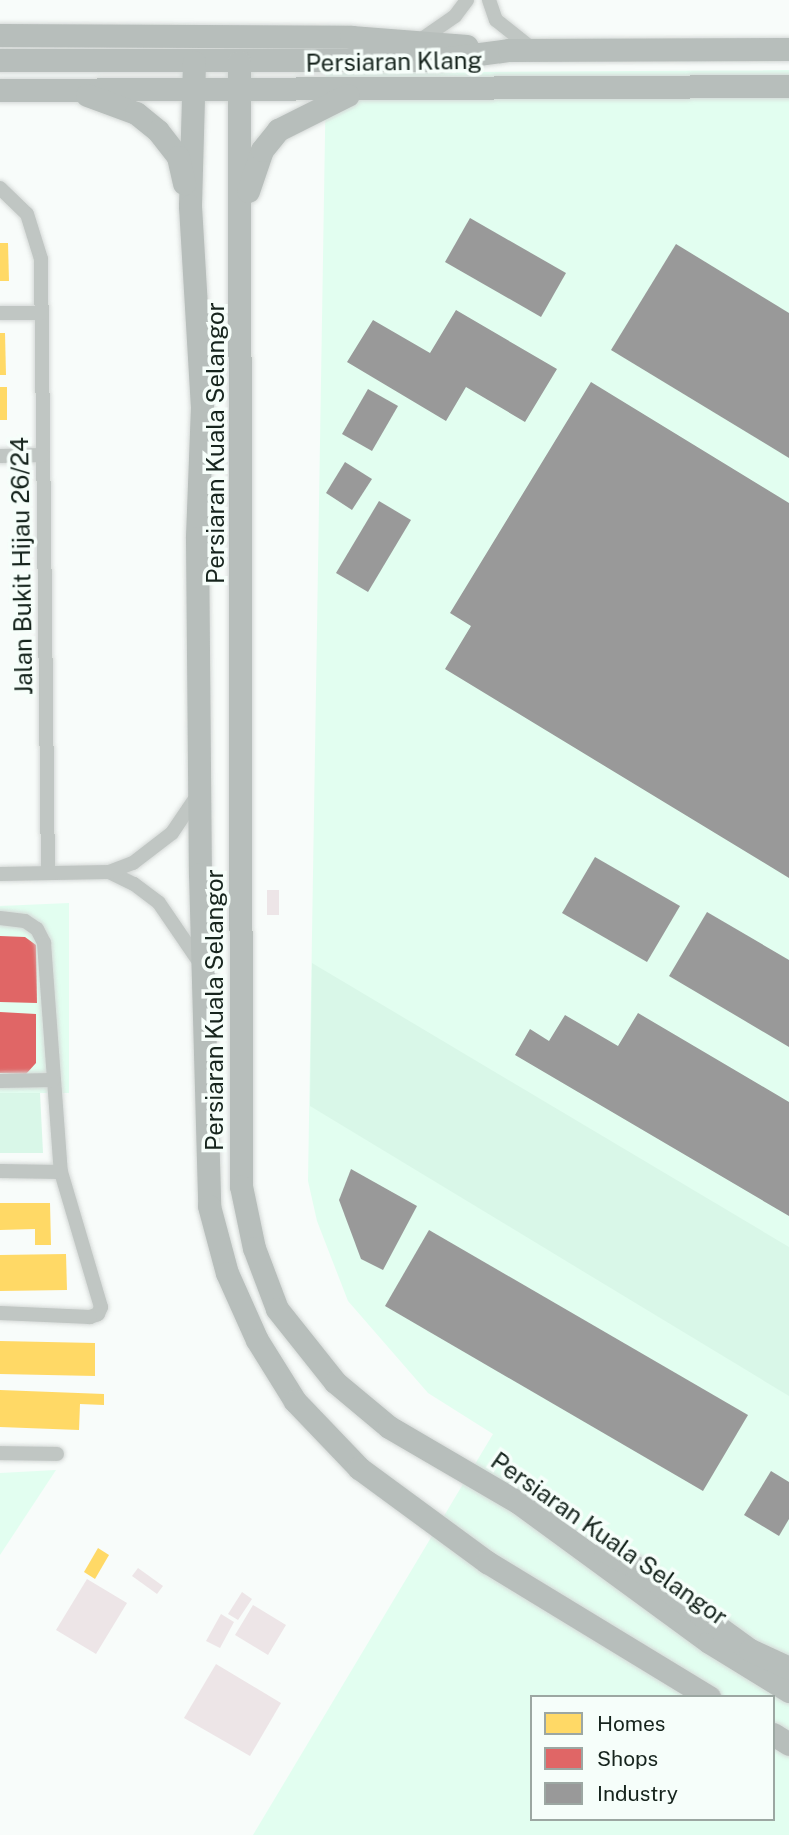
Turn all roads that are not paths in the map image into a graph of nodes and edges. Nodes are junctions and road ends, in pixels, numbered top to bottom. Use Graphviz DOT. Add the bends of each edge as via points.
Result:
graph roads {
  1 [pos="467,0"];
  2 [pos="489,0"];
  3 [pos="0,35"];
  4 [pos="419,41"];
  5 [pos="789,49"];
  6 [pos="509,50"];
  7 [pos="536,50"];
  8 [pos="0,61"];
  9 [pos="194,62"];
  10 [pos="239,62"];
  11 [pos="789,86"];
  12 [pos="55,88"];
  13 [pos="193,89"];
  14 [pos="0,90"];
  15 [pos="240,90"];
  16 [pos="358,91"];
  17 [pos="0,188"];
  18 [pos="190,206"];
  19 [pos="242,208"];
  20 [pos="0,313"];
  21 [pos="42,313"];
  22 [pos="43,455"];
  23 [pos="0,456"];
  24 [pos="198,795"];
  25 [pos="109,872"];
  26 [pos="48,873"];
  27 [pos="0,874"];
  28 [pos="0,918"];
  29 [pos="203,967"];
  30 [pos="53,1080"];
  31 [pos="0,1081"];
  32 [pos="0,1171"];
  33 [pos="61,1172"];
  34 [pos="0,1313"];
  35 [pos="0,1453"];
  36 [pos="57,1454"];
  37 [pos="519,1503"];
  38 [pos="789,1668"];
  39 [pos="789,1690"];
  40 [pos="706,1695"];
  1 -- 4 [label="street" via="455,16"];
  2 -- 7 [label="street" via="496,20 516,40"];
  3 -- 4 [label="main road, Persiaran Klang"];
  4 -- 6 [label="main road, Persiaran Klang"];
  5 -- 7 [label="main road, Persiaran Klang"];
  6 -- 7 [label="main road, Persiaran Klang"];
  6 -- 10 [label="main road, Persiaran Klang" via="434,60"];
  8 -- 9 [label="main road, Persiaran Klang"];
  9 -- 10 [label="main road, Persiaran Klang"];
  9 -- 13 [label="main road, Persiaran Kuala Selangor"];
  10 -- 15 [label="main road, Persiaran Kuala Selangor"];
  11 -- 16 [label="main road, Persiaran Klang"];
  12 -- 13 [label="main road, Persiaran Klang"];
  12 -- 14 [label="main road, Persiaran Klang"];
  12 -- 18 [label="main road" via="107,100 158,131 178,157"];
  13 -- 15 [label="main road, Persiaran Klang"];
  13 -- 18 [label="main road, Persiaran Kuala Selangor"];
  15 -- 16 [label="main road, Persiaran Klang"];
  15 -- 19 [label="main road, Persiaran Kuala Selangor"];
  16 -- 19 [label="main road" via="278,130 262,150"];
  17 -- 21 [label="street, Jalan Bukit Hijau 26/24" via="27,214 38,248"];
  18 -- 24 [label="main road, Persiaran Kuala Selangor" via="202,406 197,538"];
  19 -- 37 [label="main road, Persiaran Kuala Selangor" via="241,1186 254,1248 276,1309 335,1382 389,1427"];
  20 -- 21 [label="street"];
  21 -- 22 [label="street, Jalan Bukit Hijau 26/24"];
  22 -- 23 [label="street"];
  22 -- 26 [label="street, Jalan Bukit Hijau 26/24"];
  24 -- 25 [label="street" via="153,852"];
  24 -- 29 [label="main road, Persiaran Kuala Selangor"];
  25 -- 26 [label="street"];
  25 -- 29 [label="street" via="159,903"];
  26 -- 27 [label="street"];
  28 -- 30 [label="street" via="25,921 37,929 44,943"];
  29 -- 40 [label="main road, Persiaran Kuala Selangor" via="209,1206 227,1273 257,1340 295,1401 359,1468 422,1517 487,1562"];
  30 -- 31 [label="street"];
  30 -- 33 [label="street"];
  32 -- 33 [label="street"];
  33 -- 34 [label="street" via="72,1222 99,1294 98,1314"];
  35 -- 36 [label="street"];
  37 -- 38 [label="main road" via="637,1568 750,1650"];
  37 -- 39 [label="main road, Persiaran Kuala Selangor" via="709,1642"];
}
